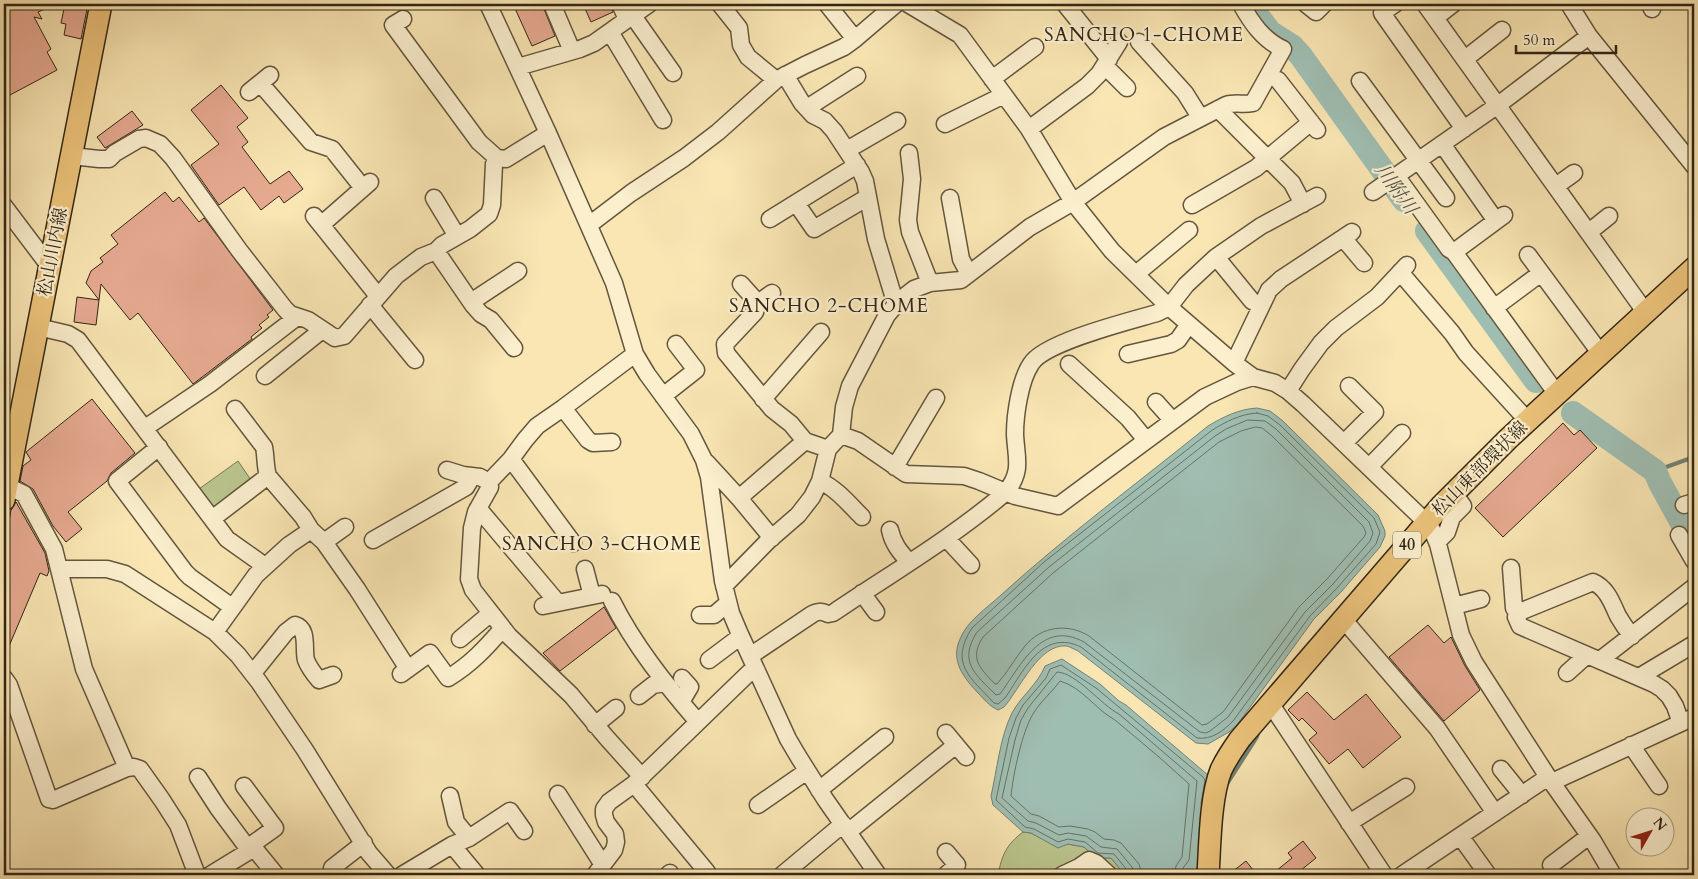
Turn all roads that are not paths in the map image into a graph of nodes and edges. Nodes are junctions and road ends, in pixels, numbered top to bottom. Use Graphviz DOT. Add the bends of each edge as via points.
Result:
graph roads {
  1 [pos="102,4"];
  2 [pos="488,4"];
  3 [pos="552,4"];
  4 [pos="620,4"];
  5 [pos="649,4"];
  6 [pos="720,4"];
  7 [pos="827,4"];
  8 [pos="896,4"];
  9 [pos="908,4"];
  10 [pos="1065,4"];
  11 [pos="1241,4"];
  12 [pos="1306,4"];
  13 [pos="1324,4"];
  14 [pos="1394,4"];
  15 [pos="1425,4"];
  16 [pos="1452,4"];
  17 [pos="1569,4"];
  18 [pos="403,18"];
  19 [pos="630,18"];
  20 [pos="1435,18"];
  21 [pos="1502,30"];
  22 [pos="610,32"];
  23 [pos="1589,36"];
  24 [pos="855,39"];
  25 [pos="1119,42"];
  26 [pos="1139,42"];
  27 [pos="1035,47"];
  28 [pos="572,51"];
  29 [pos="1465,59"];
  30 [pos="1107,62"];
  31 [pos="518,67"];
  32 [pos="673,73"];
  33 [pos="857,76"];
  34 [pos="780,78"];
  35 [pos="992,79"];
  36 [pos="260,83"];
  37 [pos="1285,83"];
  38 [pos="1366,85"];
  39 [pos="1127,88"];
  40 [pos="1004,94"];
  41 [pos="1498,104"];
  42 [pos="807,108"];
  43 [pos="1218,109"];
  44 [pos="1200,118"];
  45 [pos="663,120"];
  46 [pos="897,121"];
  47 [pos="945,124"];
  48 [pos="1029,128"];
  49 [pos="1464,129"];
  50 [pos="548,133"];
  51 [pos="1442,144"];
  52 [pos="847,150"];
  53 [pos="909,153"];
  54 [pos="72,156"];
  55 [pos="497,158"];
  56 [pos="1268,159"];
  57 [pos="1419,161"];
  58 [pos="857,165"];
  59 [pos="1694,166"];
  60 [pos="1574,173"];
  61 [pos="1393,179"];
  62 [pos="1556,186"];
  63 [pos="1373,192"];
  64 [pos="1198,196"];
  65 [pos="868,197"];
  66 [pos="434,198"];
  67 [pos="950,198"];
  68 [pos="1446,198"];
  69 [pos="1073,202"];
  70 [pos="796,203"];
  71 [pos="4,206"];
  72 [pos="1609,216"];
  73 [pos="770,220"];
  74 [pos="589,225"];
  75 [pos="1189,230"];
  76 [pos="1588,232"];
  77 [pos="457,236"];
  78 [pos="436,251"];
  79 [pos="1454,252"];
  80 [pos="1528,255"];
  81 [pos="1216,257"];
  82 [pos="1364,263"];
  83 [pos="50,266"];
  84 [pos="1694,268"];
  85 [pos="518,271"];
  86 [pos="1541,273"];
  87 [pos="969,274"];
  88 [pos="1136,274"];
  89 [pos="930,283"];
  90 [pos="741,284"];
  91 [pos="772,293"];
  92 [pos="374,300"];
  93 [pos="471,302"];
  94 [pos="758,303"];
  95 [pos="896,305"];
  96 [pos="1262,305"];
  97 [pos="1170,307"];
  98 [pos="1494,308"];
  99 [pos="1646,313"];
  100 [pos="297,317"];
  101 [pos="1189,324"];
  102 [pos="38,326"];
  103 [pos="322,330"];
  104 [pos="821,332"];
  105 [pos="676,344"];
  106 [pos="514,348"];
  107 [pos="635,354"];
  108 [pos="1128,354"];
  109 [pos="1601,354"];
  110 [pos="415,360"];
  111 [pos="1234,363"];
  112 [pos="1069,364"];
  113 [pos="265,376"];
  114 [pos="1253,377"];
  115 [pos="1349,386"];
  116 [pos="1288,391"];
  117 [pos="1558,394"];
  118 [pos="663,396"];
  119 [pos="763,398"];
  120 [pos="1156,402"];
  121 [pos="563,408"];
  122 [pos="936,408"];
  123 [pos="235,410"];
  124 [pos="1173,420"];
  125 [pos="1528,421"];
  126 [pos="145,428"];
  127 [pos="1402,433"];
  128 [pos="841,435"];
  129 [pos="1146,440"];
  130 [pos="806,441"];
  131 [pos="612,442"];
  132 [pos="1344,443"];
  133 [pos="159,447"];
  134 [pos="828,450"];
  135 [pos="511,459"];
  136 [pos="704,460"];
  137 [pos="895,467"];
  138 [pos="1369,467"];
  139 [pos="448,470"];
  140 [pos="268,476"];
  141 [pos="472,477"];
  142 [pos="820,481"];
  143 [pos="489,482"];
  144 [pos="1006,492"];
  145 [pos="5,493"];
  146 [pos="1454,494"];
  147 [pos="739,498"];
  148 [pos="478,508"];
  149 [pos="862,517"];
  150 [pos="212,519"];
  151 [pos="1427,523"];
  152 [pos="345,527"];
  153 [pos="311,530"];
  154 [pos="890,530"];
  155 [pos="1679,535"];
  156 [pos="772,538"];
  157 [pos="946,538"];
  158 [pos="373,540"];
  159 [pos="324,542"];
  160 [pos="1437,542"];
  161 [pos="573,544"];
  162 [pos="1694,561"];
  163 [pos="909,562"];
  164 [pos="971,565"];
  165 [pos="265,566"];
  166 [pos="1511,568"];
  167 [pos="59,569"];
  168 [pos="585,569"];
  169 [pos="724,586"];
  170 [pos="1694,587"];
  171 [pos="862,593"];
  172 [pos="602,597"];
  173 [pos="1480,599"];
  174 [pos="728,603"];
  175 [pos="1454,606"];
  176 [pos="232,608"];
  177 [pos="876,612"];
  178 [pos="491,613"];
  179 [pos="1518,614"];
  180 [pos="700,615"];
  181 [pos="1343,619"];
  182 [pos="503,628"];
  183 [pos="215,632"];
  184 [pos="741,636"];
  185 [pos="1632,636"];
  186 [pos="460,639"];
  187 [pos="1694,644"];
  188 [pos="1594,657"];
  189 [pos="709,660"];
  190 [pos="753,662"];
  191 [pos="252,673"];
  192 [pos="1567,674"];
  193 [pos="333,675"];
  194 [pos="1639,677"];
  195 [pos="4,678"];
  196 [pos="682,678"];
  197 [pos="665,683"];
  198 [pos="639,696"];
  199 [pos="681,702"];
  200 [pos="1270,703"];
  201 [pos="616,708"];
  202 [pos="1688,720"];
  203 [pos="698,722"];
  204 [pos="596,725"];
  205 [pos="885,737"];
  206 [pos="956,745"];
  207 [pos="1631,745"];
  208 [pos="127,768"];
  209 [pos="1501,769"];
  210 [pos="807,772"];
  211 [pos="198,777"];
  212 [pos="638,780"];
  213 [pos="1550,780"];
  214 [pos="244,786"];
  215 [pos="1659,786"];
  216 [pos="1406,787"];
  217 [pos="819,790"];
  218 [pos="558,794"];
  219 [pos="1522,795"];
  220 [pos="450,796"];
  221 [pos="758,806"];
  222 [pos="1496,813"];
  223 [pos="1349,824"];
  224 [pos="845,828"];
  225 [pos="524,831"];
  226 [pos="1460,836"];
  227 [pos="1589,836"];
  228 [pos="469,838"];
  229 [pos="364,844"];
  230 [pos="452,845"];
  231 [pos="252,849"];
  232 [pos="946,852"];
  233 [pos="1550,865"];
  234 [pos="332,868"];
  235 [pos="600,870"];
  236 [pos="707,872"];
  237 [pos="1412,872"];
  238 [pos="872,873"];
  239 [pos="197,875"];
  240 [pos="210,875"];
  241 [pos="276,875"];
  242 [pos="388,875"];
  243 [pos="402,875"];
  244 [pos="476,875"];
  245 [pos="782,875"];
  246 [pos="946,875"];
  247 [pos="1062,875"];
  248 [pos="1109,875"];
  249 [pos="1208,875"];
  250 [pos="1384,875"];
  251 [pos="1488,875"];
  252 [pos="1613,875"];
  1 -- 54 [label="main road, 松山川内線"];
  2 -- 31 [label="street"];
  3 -- 28 [label="street"];
  4 -- 19 [label="street"];
  5 -- 19 [label="street"];
  6 -- 34 [label="street" via="739,28 741,45 748,57"];
  7 -- 24 [label="street"];
  8 -- 24 [label="street"];
  9 -- 35 [label="street" via="960,35"];
  10 -- 30 [label="street"];
  11 -- 43 [label="street" via="1261,33 1283,49 1252,103 1234,103"];
  12 -- 13 [label="street" via="1316,12"];
  14 -- 49 [label="street" via="1382,13"];
  15 -- 20 [label="street"];
  16 -- 20 [label="street"];
  17 -- 23 [label="street"];
  18 -- 55 [label="street" via="393,25 479,142"];
  19 -- 22 [label="street"];
  19 -- 32 [label="street"];
  20 -- 29 [label="street"];
  21 -- 29 [label="street"];
  22 -- 28 [label="street"];
  22 -- 45 [label="street"];
  23 -- 41 [label="street"];
  23 -- 59 [label="street"];
  24 -- 34 [label="street"];
  25 -- 30 [label="street"];
  26 -- 44 [label="street" via="1185,93"];
  27 -- 35 [label="street"];
  28 -- 31 [label="street"];
  29 -- 41 [label="street"];
  30 -- 39 [label="street"];
  30 -- 48 [label="street" via="1087,86"];
  31 -- 50 [label="street"];
  33 -- 42 [label="street"];
  34 -- 42 [label="street"];
  34 -- 74 [label="street" via="718,132"];
  35 -- 40 [label="street"];
  36 -- 92 [label="street" via="311,142 332,149 367,185 317,220"];
  37 -- 56 [label="street" via="1314,126"];
  38 -- 57 [label="street" via="1395,120"];
  40 -- 47 [label="street"];
  40 -- 48 [label="street"];
  41 -- 49 [label="street"];
  41 -- 62 [label="street"];
  42 -- 52 [label="street" via="830,126"];
  43 -- 44 [label="street"];
  43 -- 56 [label="street"];
  44 -- 69 [label="street" via="1164,137"];
  46 -- 52 [label="street"];
  48 -- 69 [label="street"];
  49 -- 51 [label="street"];
  50 -- 55 [label="street" via="506,159"];
  50 -- 74 [label="street"];
  51 -- 57 [label="street"];
  51 -- 79 [label="street" via="1500,218"];
  52 -- 58 [label="street"];
  53 -- 89 [label="street" via="912,179 908,220"];
  54 -- 83 [label="main road, 松山川内線"];
  54 -- 100 [label="street" via="109,159 139,139 146,138 160,144 285,309"];
  55 -- 77 [label="street" via="489,214"];
  56 -- 64 [label="street"];
  56 -- 81 [label="street" via="1310,200 1262,226"];
  57 -- 61 [label="street"];
  57 -- 68 [label="street"];
  58 -- 65 [label="street"];
  58 -- 70 [label="street"];
  60 -- 62 [label="street"];
  61 -- 63 [label="street"];
  61 -- 79 [label="street"];
  62 -- 76 [label="street"];
  65 -- 70 [label="street" via="814,229"];
  65 -- 95 [label="street" via="876,239"];
  66 -- 77 [label="street"];
  67 -- 87 [label="street" via="961,260"];
  69 -- 87 [label="street" via="1030,228"];
  69 -- 88 [label="street" via="1112,251"];
  70 -- 73 [label="street"];
  71 -- 83 [label="street"];
  72 -- 76 [label="street"];
  74 -- 107 [label="street" via="614,283"];
  75 -- 88 [label="street"];
  76 -- 99 [label="street"];
  77 -- 78 [label="street"];
  78 -- 92 [label="street" via="396,276"];
  78 -- 93 [label="street"];
  79 -- 98 [label="street"];
  80 -- 86 [label="street"];
  81 -- 96 [label="street" via="1252,300"];
  81 -- 97 [label="street" via="1186,285"];
  82 -- 96 [label="street" via="1348,235 1281,279 1269,290"];
  83 -- 102 [label="main road, 松山川内線"];
  84 -- 99 [label="main road, 松山東部環状線 / 40"];
  85 -- 93 [label="street"];
  86 -- 98 [label="street"];
  86 -- 109 [label="street"];
  87 -- 89 [label="street" via="960,280"];
  88 -- 97 [label="street"];
  89 -- 95 [label="street" via="914,289"];
  90 -- 94 [label="street"];
  91 -- 94 [label="street"];
  92 -- 103 [label="street" via="344,336 335,338"];
  92 -- 110 [label="street"];
  93 -- 106 [label="street"];
  94 -- 119 [label="street" via="755,312 725,344 738,378"];
  95 -- 128 [label="street" via="887,315 850,386"];
  96 -- 111 [label="street"];
  97 -- 101 [label="street"];
  97 -- 144 [label="street" via="1060,344 1031,362 1015,419 1018,468"];
  98 -- 117 [label="street"];
  99 -- 109 [label="main road, 松山東部環状線 / 40"];
  100 -- 103 [label="street"];
  100 -- 126 [label="street" via="210,384"];
  101 -- 108 [label="street" via="1178,340 1171,344"];
  101 -- 111 [label="street"];
  102 -- 126 [label="street" via="78,340"];
  102 -- 145 [label="main road, 松山川内線"];
  103 -- 113 [label="street"];
  104 -- 119 [label="street"];
  105 -- 118 [label="street" via="696,370"];
  107 -- 118 [label="street"];
  107 -- 121 [label="street"];
  109 -- 117 [label="main road, 松山東部環状線 / 40"];
  111 -- 114 [label="street"];
  112 -- 129 [label="street" via="1128,418"];
  114 -- 116 [label="street" via="1275,383"];
  114 -- 124 [label="street" via="1205,397"];
  115 -- 132 [label="street" via="1374,412"];
  116 -- 125 [label="street" via="1321,342 1377,296 1404,268 1466,353"];
  116 -- 132 [label="street"];
  117 -- 125 [label="main road, 松山東部環状線 / 40"];
  118 -- 136 [label="street" via="691,434"];
  119 -- 130 [label="street"];
  120 -- 124 [label="street"];
  121 -- 131 [label="street" via="588,440 593,443"];
  121 -- 135 [label="street" via="532,431"];
  122 -- 137 [label="street"];
  123 -- 140 [label="street" via="264,447"];
  124 -- 129 [label="street"];
  125 -- 146 [label="main road, 松山東部環状線 / 40"];
  126 -- 133 [label="street"];
  127 -- 138 [label="street"];
  128 -- 134 [label="street"];
  128 -- 137 [label="street" via="858,441"];
  129 -- 144 [label="street" via="1058,506"];
  130 -- 134 [label="street"];
  130 -- 147 [label="street"];
  132 -- 138 [label="street"];
  133 -- 150 [label="street"];
  133 -- 176 [label="street" via="117,481 185,572"];
  134 -- 142 [label="street"];
  135 -- 143 [label="street"];
  135 -- 161 [label="street"];
  136 -- 147 [label="street"];
  136 -- 169 [label="street"];
  137 -- 144 [label="street" via="906,474 964,476"];
  138 -- 151 [label="street"];
  139 -- 141 [label="street"];
  140 -- 150 [label="street"];
  140 -- 153 [label="street"];
  141 -- 143 [label="street"];
  141 -- 158 [label="street" via="466,486"];
  142 -- 149 [label="street" via="836,491"];
  142 -- 156 [label="street" via="798,515"];
  143 -- 148 [label="street" via="490,487"];
  144 -- 157 [label="street"];
  145 -- 167 [label="street" via="24,494 54,549"];
  146 -- 151 [label="main road, 松山東部環状線 / 40"];
  146 -- 160 [label="street" via="1463,506"];
  147 -- 156 [label="street"];
  148 -- 172 [label="street" via="550,605"];
  148 -- 178 [label="street" via="472,528 469,579 473,590"];
  150 -- 165 [label="street" via="227,539"];
  151 -- 160 [label="street"];
  151 -- 181 [label="main road, 松山東部環状線 / 40"];
  152 -- 159 [label="street"];
  153 -- 159 [label="street"];
  153 -- 165 [label="street"];
  154 -- 163 [label="street" via="896,547"];
  155 -- 162 [label="street"];
  156 -- 169 [label="street"];
  157 -- 163 [label="street"];
  157 -- 164 [label="street"];
  159 -- 182 [label="street" via="357,589 404,672 430,653 448,678 479,656"];
  160 -- 175 [label="street"];
  163 -- 171 [label="street"];
  165 -- 176 [label="street"];
  166 -- 179 [label="street" via="1514,608"];
  167 -- 183 [label="street" via="107,569 125,574"];
  167 -- 208 [label="street" via="84,668"];
  168 -- 172 [label="street"];
  169 -- 174 [label="street"];
  170 -- 185 [label="street"];
  171 -- 177 [label="street"];
  171 -- 190 [label="street" via="833,613 816,612 811,615"];
  172 -- 197 [label="street"];
  173 -- 175 [label="street"];
  174 -- 180 [label="street" via="714,615"];
  174 -- 184 [label="street"];
  175 -- 213 [label="street" via="1461,635 1474,662"];
  176 -- 183 [label="street"];
  178 -- 182 [label="street"];
  178 -- 186 [label="street"];
  179 -- 185 [label="street" via="1593,582 1605,591"];
  179 -- 188 [label="street" via="1516,620 1520,626"];
  181 -- 200 [label="main road, 松山東部環状線 / 40"];
  181 -- 222 [label="street" via="1437,728"];
  182 -- 204 [label="street"];
  183 -- 191 [label="street"];
  184 -- 189 [label="street"];
  184 -- 190 [label="street"];
  185 -- 188 [label="street"];
  187 -- 194 [label="street"];
  188 -- 192 [label="street"];
  188 -- 194 [label="street"];
  190 -- 203 [label="street"];
  190 -- 210 [label="street"];
  191 -- 193 [label="street" via="295,625 303,632 305,658 310,669 319,680"];
  191 -- 229 [label="street"];
  194 -- 202 [label="street" via="1662,689"];
  195 -- 208 [label="street" via="49,799"];
  196 -- 199 [label="street" via="690,688"];
  197 -- 198 [label="street" via="653,685"];
  197 -- 199 [label="street"];
  199 -- 203 [label="street"];
  200 -- 223 [label="street"];
  200 -- 249 [label="main road, 松山東部環状線 / 40" via="1229,754 1221,770 1216,788"];
  201 -- 204 [label="street"];
  202 -- 207 [label="street"];
  203 -- 212 [label="street"];
  204 -- 212 [label="street"];
  205 -- 217 [label="street"];
  206 -- 224 [label="street"];
  207 -- 213 [label="street"];
  207 -- 215 [label="street"];
  208 -- 239 [label="street" via="140,769 166,806 178,825"];
  209 -- 219 [label="street"];
  210 -- 217 [label="street"];
  210 -- 221 [label="street"];
  211 -- 231 [label="street" via="218,808"];
  212 -- 235 [label="street" via="604,809 606,822 616,842"];
  212 -- 236 [label="street"];
  213 -- 219 [label="street"];
  213 -- 227 [label="street"];
  214 -- 231 [label="street" via="275,828 254,843"];
  216 -- 223 [label="street"];
  217 -- 224 [label="street"];
  218 -- 235 [label="street"];
  219 -- 222 [label="street"];
  220 -- 228 [label="street" via="456,822"];
  222 -- 226 [label="street"];
  223 -- 250 [label="street"];
  224 -- 238 [label="street"];
  224 -- 245 [label="street"];
  225 -- 228 [label="street" via="510,811"];
  226 -- 237 [label="street"];
  226 -- 251 [label="street"];
  227 -- 233 [label="street"];
  227 -- 252 [label="street"];
  228 -- 230 [label="street"];
  229 -- 234 [label="street"];
  229 -- 242 [label="street"];
  230 -- 243 [label="street"];
  230 -- 244 [label="street"];
  231 -- 240 [label="street"];
  231 -- 241 [label="street"];
  232 -- 246 [label="street" via="957,865"];
  247 -- 248 [label="street" via="1089,860"];
}
